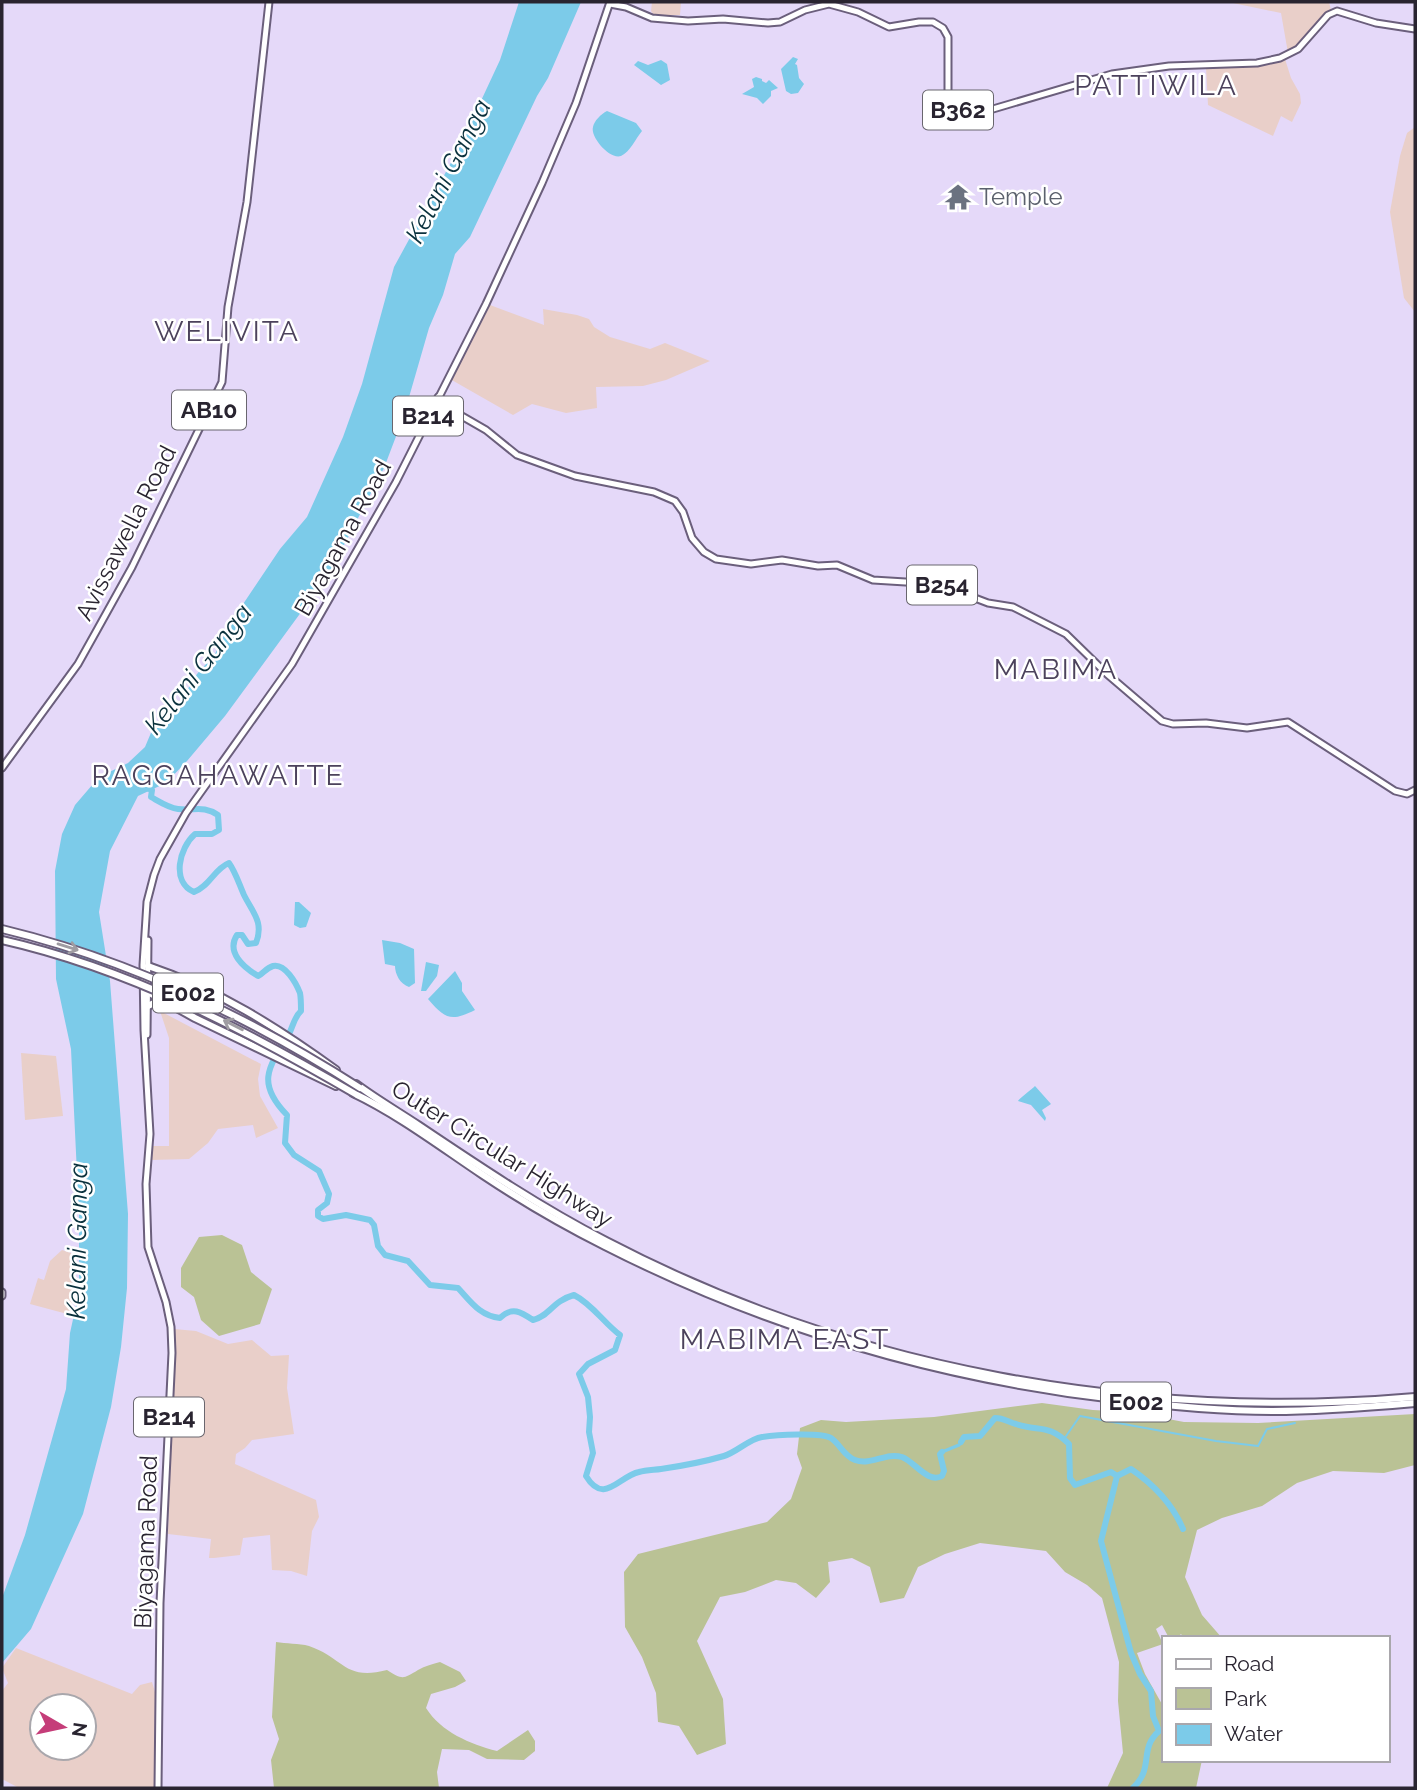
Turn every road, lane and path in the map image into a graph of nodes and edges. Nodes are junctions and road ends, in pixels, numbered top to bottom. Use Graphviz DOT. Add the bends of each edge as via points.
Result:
graph roads {
  1 [pos="269,2"];
  2 [pos="610,3"];
  3 [pos="1415,29"];
  4 [pos="438,397"];
  5 [pos="2,768"];
  6 [pos="1415,790"];
  7 [pos="147,920"];
  8 [pos="2,929"];
  9 [pos="2,940"];
  10 [pos="148,966"];
  11 [pos="148,992"];
  12 [pos="164,1002"];
  13 [pos="148,1006"];
  14 [pos="145,1049"];
  15 [pos="360,1087"];
  16 [pos="357,1095"];
  17 [pos="462,1158"];
  18 [pos="862,1347"];
  19 [pos="1415,1396"];
  20 [pos="1415,1403"];
  21 [pos="158,1788"];
  1 -- 5 [label="main road, Avissawella Road / AB10" via="250,181 228,307 220,387 132,567 78,664"];
  2 -- 3 [label="main road, B362" via="669,20 780,22 829,4 889,27 933,22 948,37 948,96 956,108 968,113 1112,74 1265,61 1298,48 1332,12"];
  2 -- 4 [label="main road, Biyagama Road / B214" via="581,91 547,171"];
  4 -- 6 [label="main road, B254" via="517,455 575,476 654,492 675,501 692,538 716,559 835,565 873,580 938,584 988,603 1013,607 1066,634 1162,721 1247,727 1288,722 1395,791"];
  4 -- 7 [label="main road, Biyagama Road / B214" via="396,482 308,637 159,859"];
  7 -- 10 [label="main road, Biyagama Road / B214"];
  7 -- 14 [label="main road, Biyagama Road / B214"];
  8 -- 15 [label="highway, Outer Circular Highway / E002, one-way, bridge" via="85,952 171,986 257,1026"];
  16 -- 9 [label="highway, Outer Circular Highway / E002, one-way, bridge" via="254,1036 157,990 82,962"];
  10 -- 11 [label="main road, Biyagama Road / B214"];
  10 -- 15 [label="highway, bridge" via="229,1001 275,1027"];
  11 -- 12 [label="highway"];
  11 -- 13 [label="main road, Biyagama Road / B214"];
  12 -- 13 [label="highway"];
  12 -- 16 [label="highway, bridge"];
  13 -- 14 [label="main road, Biyagama Road / B214"];
  14 -- 21 [label="main road, Biyagama Road / B214" via="150,1134 148,1247 166,1302 172,1353 160,1603"];
  15 -- 17 [label="highway, Outer Circular Highway / E002"];
  16 -- 17 [label="highway, Outer Circular Highway / E002"];
  17 -- 18 [label="highway, Outer Circular Highway / E002" via="670,1275"];
  18 -- 19 [label="highway, Outer Circular Highway / E002" via="1023,1381 1180,1400 1345,1403"];
  18 -- 20 [label="highway, Outer Circular Highway / E002" via="1033,1389 1179,1406 1273,1411"];
}
